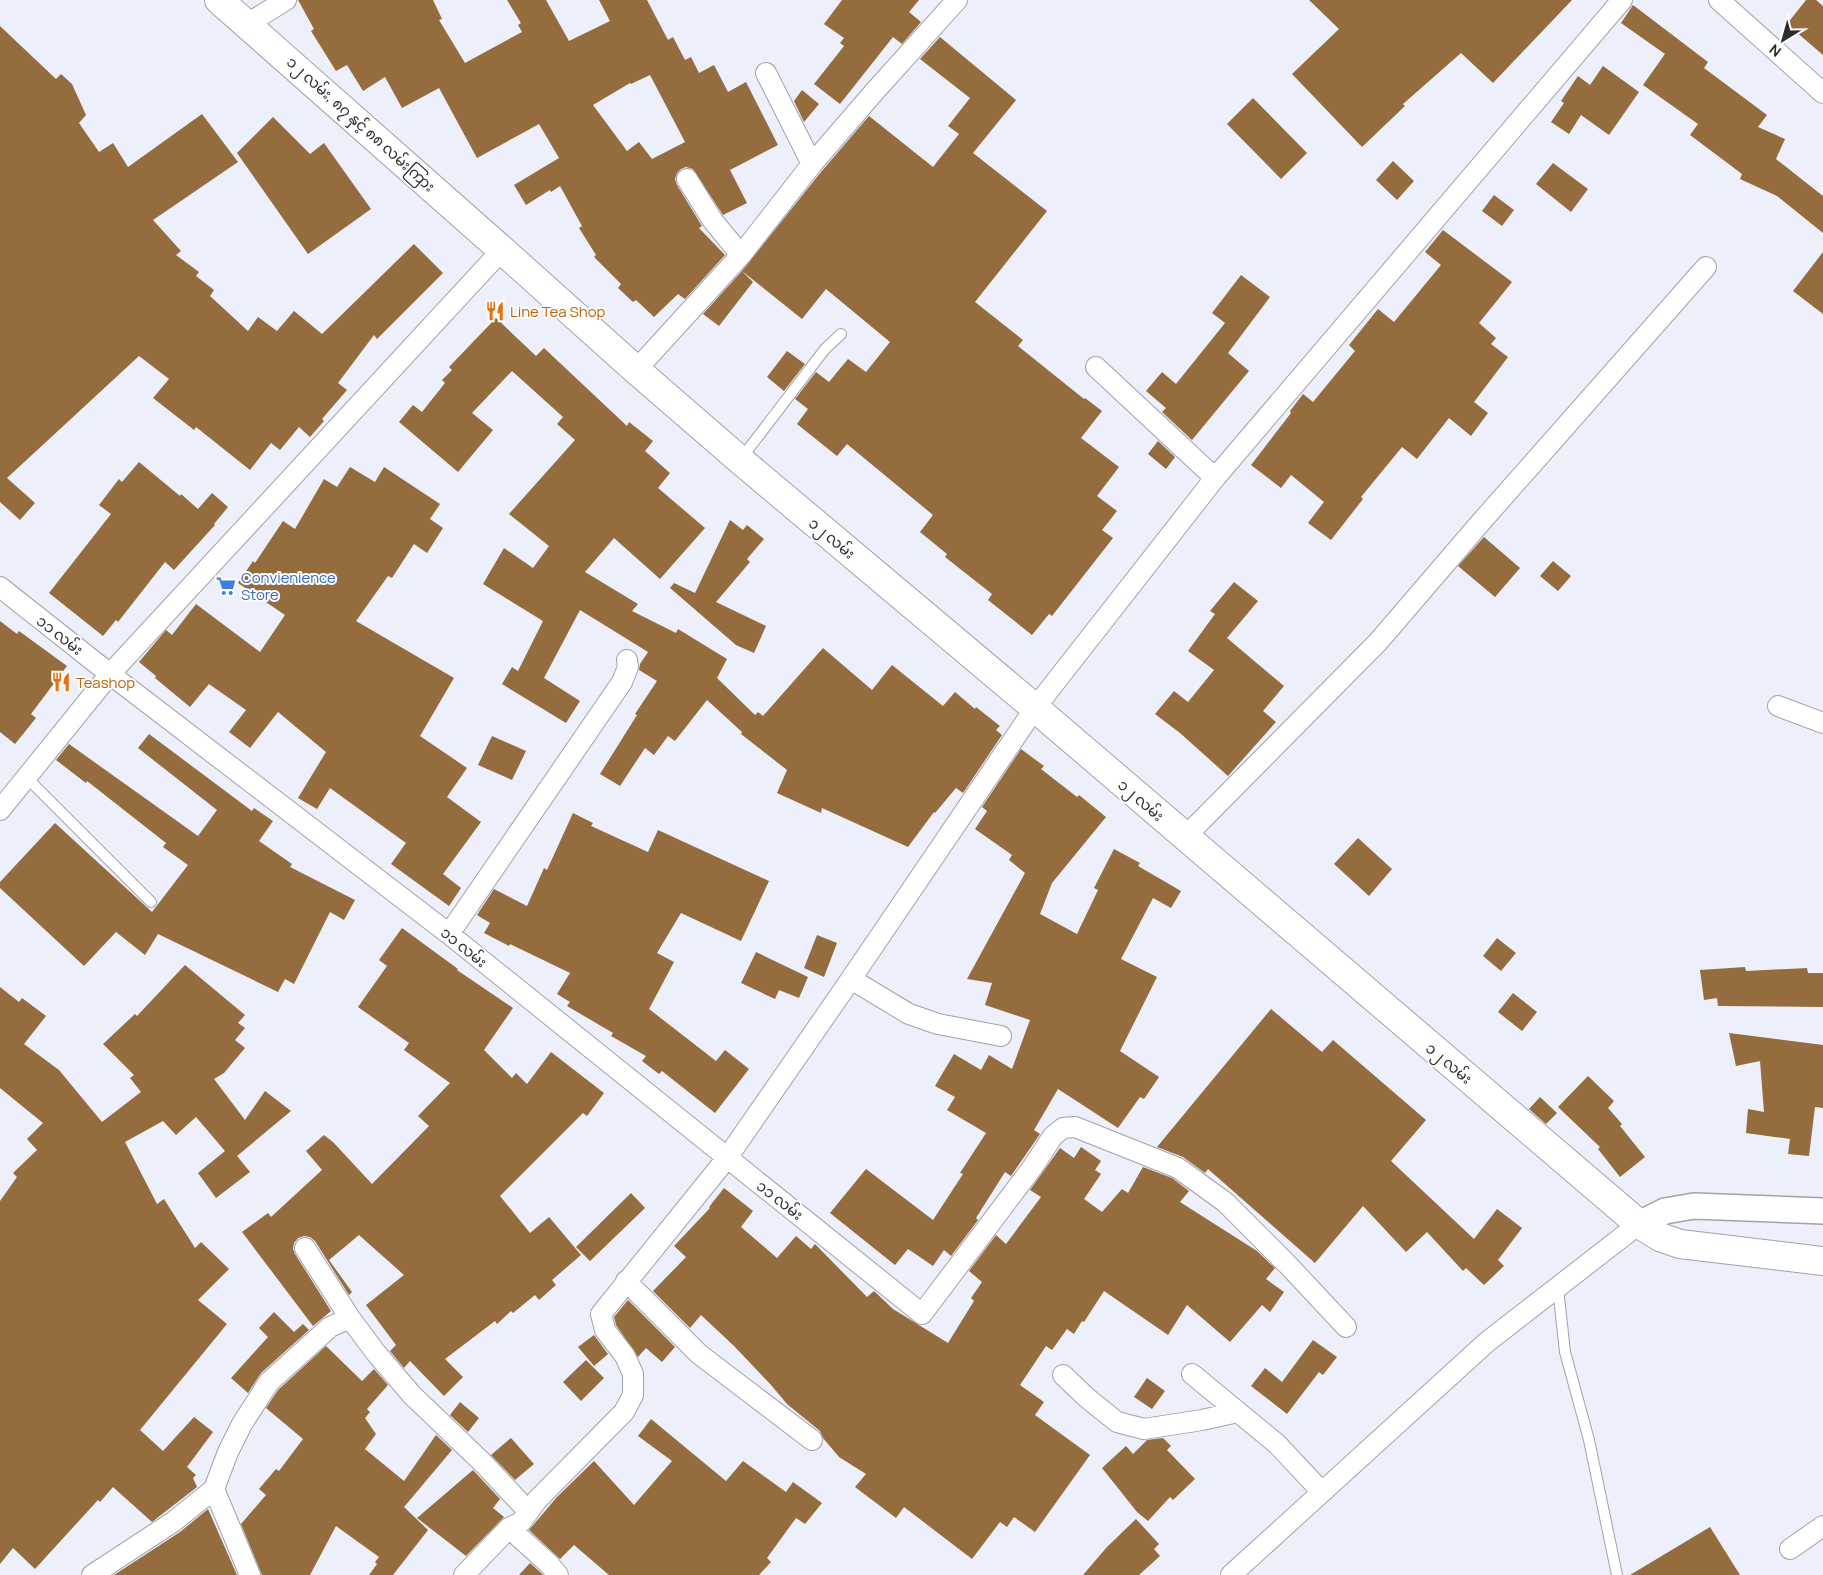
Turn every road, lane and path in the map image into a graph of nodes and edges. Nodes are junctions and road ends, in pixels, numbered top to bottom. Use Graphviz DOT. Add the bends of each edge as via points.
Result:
graph roads {
  1 [pos="219,0"];
  2 [pos="286,0"];
  3 [pos="957,0"];
  4 [pos="1622,0"];
  5 [pos="1719,0"];
  6 [pos="247,24"];
  7 [pos="766,73"];
  8 [pos="1823,93"];
  9 [pos="812,164"];
  10 [pos="687,179"];
  11 [pos="502,250"];
  12 [pos="741,255"];
  13 [pos="1706,267"];
  14 [pos="841,334"];
  15 [pos="1096,367"];
  16 [pos="636,370"];
  17 [pos="740,460"];
  18 [pos="1215,478"];
  19 [pos="0,587"];
  20 [pos="627,660"];
  21 [pos="110,674"];
  22 [pos="1778,706"];
  23 [pos="1035,708"];
  24 [pos="1823,723"];
  25 [pos="26,777"];
  26 [pos="0,809"];
  27 [pos="1185,837"];
  28 [pos="151,902"];
  29 [pos="448,934"];
  30 [pos="851,979"];
  31 [pos="1000,1036"];
  32 [pos="727,1158"];
  33 [pos="1823,1211"];
  34 [pos="1638,1224"];
  35 [pos="305,1248"];
  36 [pos="1823,1262"];
  37 [pos="626,1281"];
  38 [pos="1558,1288"];
  39 [pos="350,1318"];
  40 [pos="1346,1327"];
  41 [pos="1192,1374"];
  42 [pos="1063,1375"];
  43 [pos="1238,1412"];
  44 [pos="812,1440"];
  45 [pos="214,1489"];
  46 [pos="1322,1492"];
  47 [pos="528,1511"];
  48 [pos="1823,1526"];
  49 [pos="509,1528"];
  50 [pos="1790,1549"];
  51 [pos="92,1575"];
  52 [pos="250,1575"];
  53 [pos="464,1575"];
  54 [pos="558,1575"];
  55 [pos="1231,1575"];
  56 [pos="1617,1575"];
  1 -- 6 [label="main road, ၁၂ လမ်း, ၈၇ နှင့် ၈၈ လမ်းကြား"];
  2 -- 6 [label="street"];
  3 -- 9 [label="street"];
  4 -- 18 [label="street"];
  5 -- 8 [label="street"];
  6 -- 11 [label="main road, ၁၂ လမ်း, ၈၇ နှင့် ၈၈ လမ်းကြား"];
  7 -- 9 [label="street"];
  9 -- 12 [label="street"];
  10 -- 12 [label="street" via="713,221"];
  11 -- 16 [label="main road, ၁၂ လမ်း"];
  11 -- 21 [label="street"];
  12 -- 16 [label="street"];
  13 -- 27 [label="street" via="1378,642"];
  14 -- 17 [label="lane" via="825,349"];
  15 -- 18 [label="street"];
  16 -- 17 [label="main road, ၁၂ လမ်း"];
  17 -- 23 [label="main road, ၁၂ လမ်း"];
  18 -- 23 [label="street"];
  19 -- 21 [label="street, ၁၁ လမ်း"];
  20 -- 29 [label="street" via="628,667 622,682"];
  21 -- 25 [label="street"];
  21 -- 29 [label="street, ၁၁ လမ်း"];
  22 -- 24 [label="street"];
  23 -- 27 [label="main road, ၁၂ လမ်း"];
  23 -- 30 [label="street"];
  25 -- 26 [label="street"];
  25 -- 28 [label="lane"];
  27 -- 34 [label="main road, ၁၂ လမ်း"];
  29 -- 32 [label="street, ၁၁ လမ်း"];
  30 -- 31 [label="street" via="909,1014 938,1024"];
  30 -- 32 [label="street"];
  32 -- 37 [label="street"];
  32 -- 40 [label="street, ၁၁ လမ်း" via="922,1314 1053,1136 1063,1128 1075,1127 1178,1168 1225,1202"];
  33 -- 34 [label="street" via="1694,1206 1665,1211"];
  34 -- 36 [label="main road, ၁၂ လမ်း" via="1680,1244"];
  34 -- 38 [label="street"];
  35 -- 39 [label="street"];
  37 -- 44 [label="street" via="700,1354"];
  37 -- 47 [label="street" via="601,1314 605,1330 625,1356 633,1374 633,1395 624,1412"];
  38 -- 46 [label="street" via="1487,1342"];
  38 -- 56 [label="lane" via="1565,1352 1589,1440"];
  39 -- 45 [label="street" via="330,1327 270,1382 242,1424"];
  39 -- 47 [label="street" via="412,1395"];
  41 -- 43 [label="street"];
  42 -- 43 [label="street" via="1117,1422 1144,1429"];
  43 -- 46 [label="street" via="1277,1444"];
  45 -- 51 [label="street" via="173,1522"];
  45 -- 52 [label="street"];
  46 -- 55 [label="street"];
  47 -- 49 [label="street" via="521,1522"];
  48 -- 50 [label="street"];
  49 -- 53 [label="street"];
  49 -- 54 [label="street"];
}
